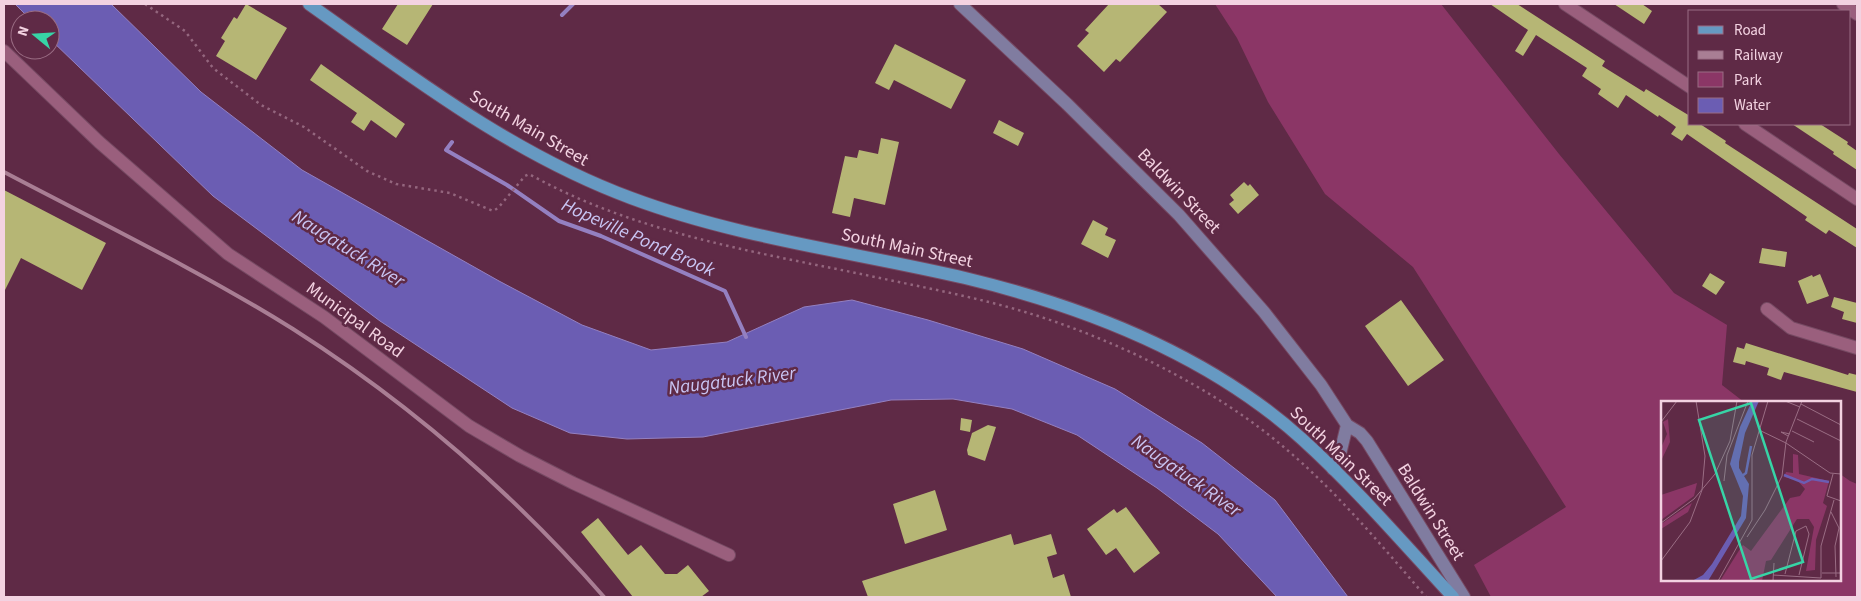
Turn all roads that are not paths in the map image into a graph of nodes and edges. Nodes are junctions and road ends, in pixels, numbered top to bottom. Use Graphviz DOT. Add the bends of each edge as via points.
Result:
graph roads {
  1 [pos="960,4"];
  2 [pos="1564,4"];
  3 [pos="1843,4"];
  4 [pos="316,6"];
  5 [pos="1857,14"];
  6 [pos="4,51"];
  7 [pos="1688,86"];
  8 [pos="1746,125"];
  9 [pos="1857,199"];
  10 [pos="1767,309"];
  11 [pos="1857,348"];
  12 [pos="1347,425"];
  13 [pos="1333,468"];
  14 [pos="729,554"];
  15 [pos="1453,597"];
  16 [pos="1464,597"];
  1 -- 12 [label="main road, Baldwin Street" via="1185,221 1322,385"];
  2 -- 7 [label="street"];
  3 -- 5 [label="street"];
  4 -- 13 [label="main road, South Main Street" via="417,80 483,123 580,178 695,219 971,280 1101,320 1156,344 1213,375 1288,427"];
  6 -- 14 [label="street, Municipal Road" via="99,142 228,254 324,317 469,426 573,484"];
  8 -- 9 [label="street"];
  10 -- 11 [label="street" via="1791,328"];
  12 -- 13 [label="main road"];
  12 -- 16 [label="main road, Baldwin Street" via="1367,441"];
  13 -- 15 [label="main road, South Main Street"];
}
